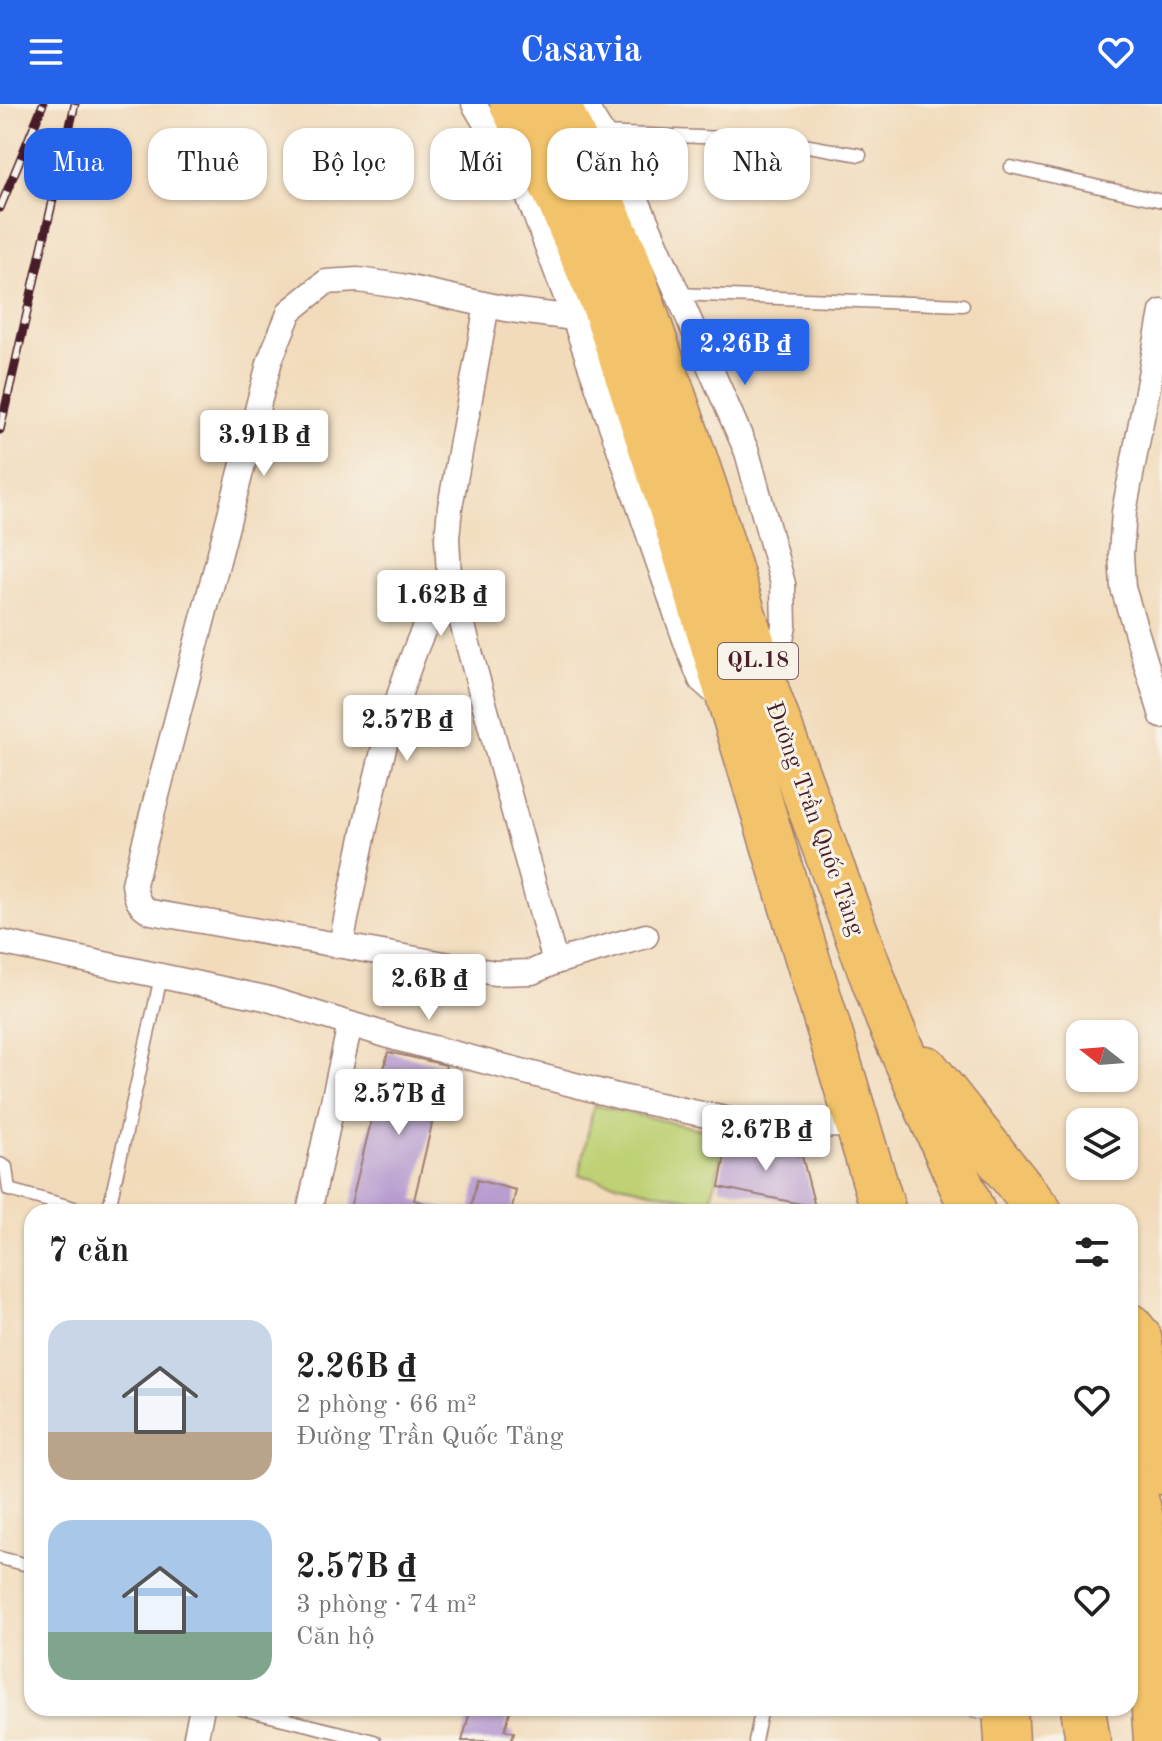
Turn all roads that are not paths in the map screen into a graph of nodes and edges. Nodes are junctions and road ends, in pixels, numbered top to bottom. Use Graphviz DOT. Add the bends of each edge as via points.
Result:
graph roads {
  1 [pos="474,104"];
  2 [pos="512,104"];
  3 [pos="558,104"];
  4 [pos="584,104"];
  5 [pos="599,128"];
  6 [pos="688,136"];
  7 [pos="860,155"];
  8 [pos="1011,167"];
  9 [pos="637,200"];
  10 [pos="1156,200"];
  11 [pos="678,294"];
  12 [pos="487,305"];
  13 [pos="963,305"];
  14 [pos="1162,312"];
  15 [pos="574,318"];
  16 [pos="449,575"];
  17 [pos="750,702"];
  18 [pos="1162,716"];
  19 [pos="646,936"];
  20 [pos="0,942"];
  21 [pos="341,944"];
  22 [pos="555,962"];
  23 [pos="161,977"];
  24 [pos="888,1019"];
  25 [pos="350,1024"];
  26 [pos="858,1124"];
  27 [pos="0,1164"];
  28 [pos="60,1204"];
  29 [pos="110,1204"];
  30 [pos="311,1204"];
  31 [pos="882,1204"];
  32 [pos="942,1204"];
  33 [pos="956,1204"];
  34 [pos="969,1204"];
  35 [pos="987,1204"];
  36 [pos="1004,1204"];
  37 [pos="1034,1204"];
  38 [pos="1138,1339"];
  39 [pos="1146,1382"];
  40 [pos="1162,1472"];
  41 [pos="1138,1506"];
  42 [pos="0,1558"];
  43 [pos="24,1563"];
  44 [pos="200,1716"];
  45 [pos="271,1716"];
  46 [pos="760,1716"];
  47 [pos="1056,1716"];
  48 [pos="1084,1716"];
  49 [pos="1109,1716"];
  50 [pos="1131,1716"];
  51 [pos="195,1741"];
  52 [pos="374,1741"];
  53 [pos="755,1741"];
  54 [pos="1059,1741"];
  55 [pos="1088,1741"];
  56 [pos="1112,1741"];
  57 [pos="1133,1741"];
  58 [pos="1156,1741"];
  1 -- 15 [label="street" via="528,196"];
  2 -- 17 [label="highway, Đường Trần Quốc Tảng / QL.18" via="605,308 676,523"];
  3 -- 17 [label="highway, Đường Trần Quốc Tảng / QL.18" via="626,256 706,491"];
  4 -- 5 [label="street"];
  6 -- 7 [label="lane" via="775,140"];
  8 -- 10 [label="lane"];
  9 -- 11 [label="street"];
  11 -- 13 [label="lane"];
  11 -- 17 [label="street" via="747,452 783,584 784,626"];
  12 -- 15 [label="street"];
  12 -- 16 [label="street" via="450,507"];
  12 -- 21 [label="street" via="358,280 326,282 290,311 270,360 134,884 140,906 151,912"];
  14 -- 18 [label="street" via="1124,512 1121,554 1123,588"];
  15 -- 17 [label="street" via="701,680"];
  16 -- 21 [label="street" via="413,654 399,701"];
  16 -- 22 [label="street"];
  17 -- 24 [label="highway, Đường Trần Quốc Tảng / QL.18"];
  17 -- 26 [label="highway, Đường Trần Quốc Tảng / QL.18"];
  19 -- 22 [label="street"];
  20 -- 23 [label="street"];
  21 -- 22 [label="street" via="495,973 532,972"];
  23 -- 25 [label="street" via="265,998"];
  23 -- 29 [label="lane"];
  24 -- 32 [label="highway"];
  24 -- 33 [label="highway"];
  24 -- 34 [label="highway, Đường Trần Quốc Tảng / QL.18"];
  24 -- 35 [label="highway"];
  24 -- 36 [label="highway"];
  24 -- 37 [label="highway"];
  25 -- 26 [label="street" via="621,1097 749,1124"];
  25 -- 30 [label="street"];
  26 -- 31 [label="highway, Đường Trần Quốc Tảng / QL.18"];
  27 -- 28 [label="lane" via="6,1167 9,1190"];
  38 -- 39 [label="highway"];
  39 -- 40 [label="highway"];
  41 -- 58 [label="highway"];
  42 -- 43 [label="lane"];
  44 -- 51 [label="street"];
  45 -- 52 [label="lane"];
  46 -- 53 [label="lane"];
  47 -- 54 [label="highway"];
  48 -- 55 [label="highway"];
  49 -- 56 [label="highway"];
  50 -- 57 [label="highway"];
}
